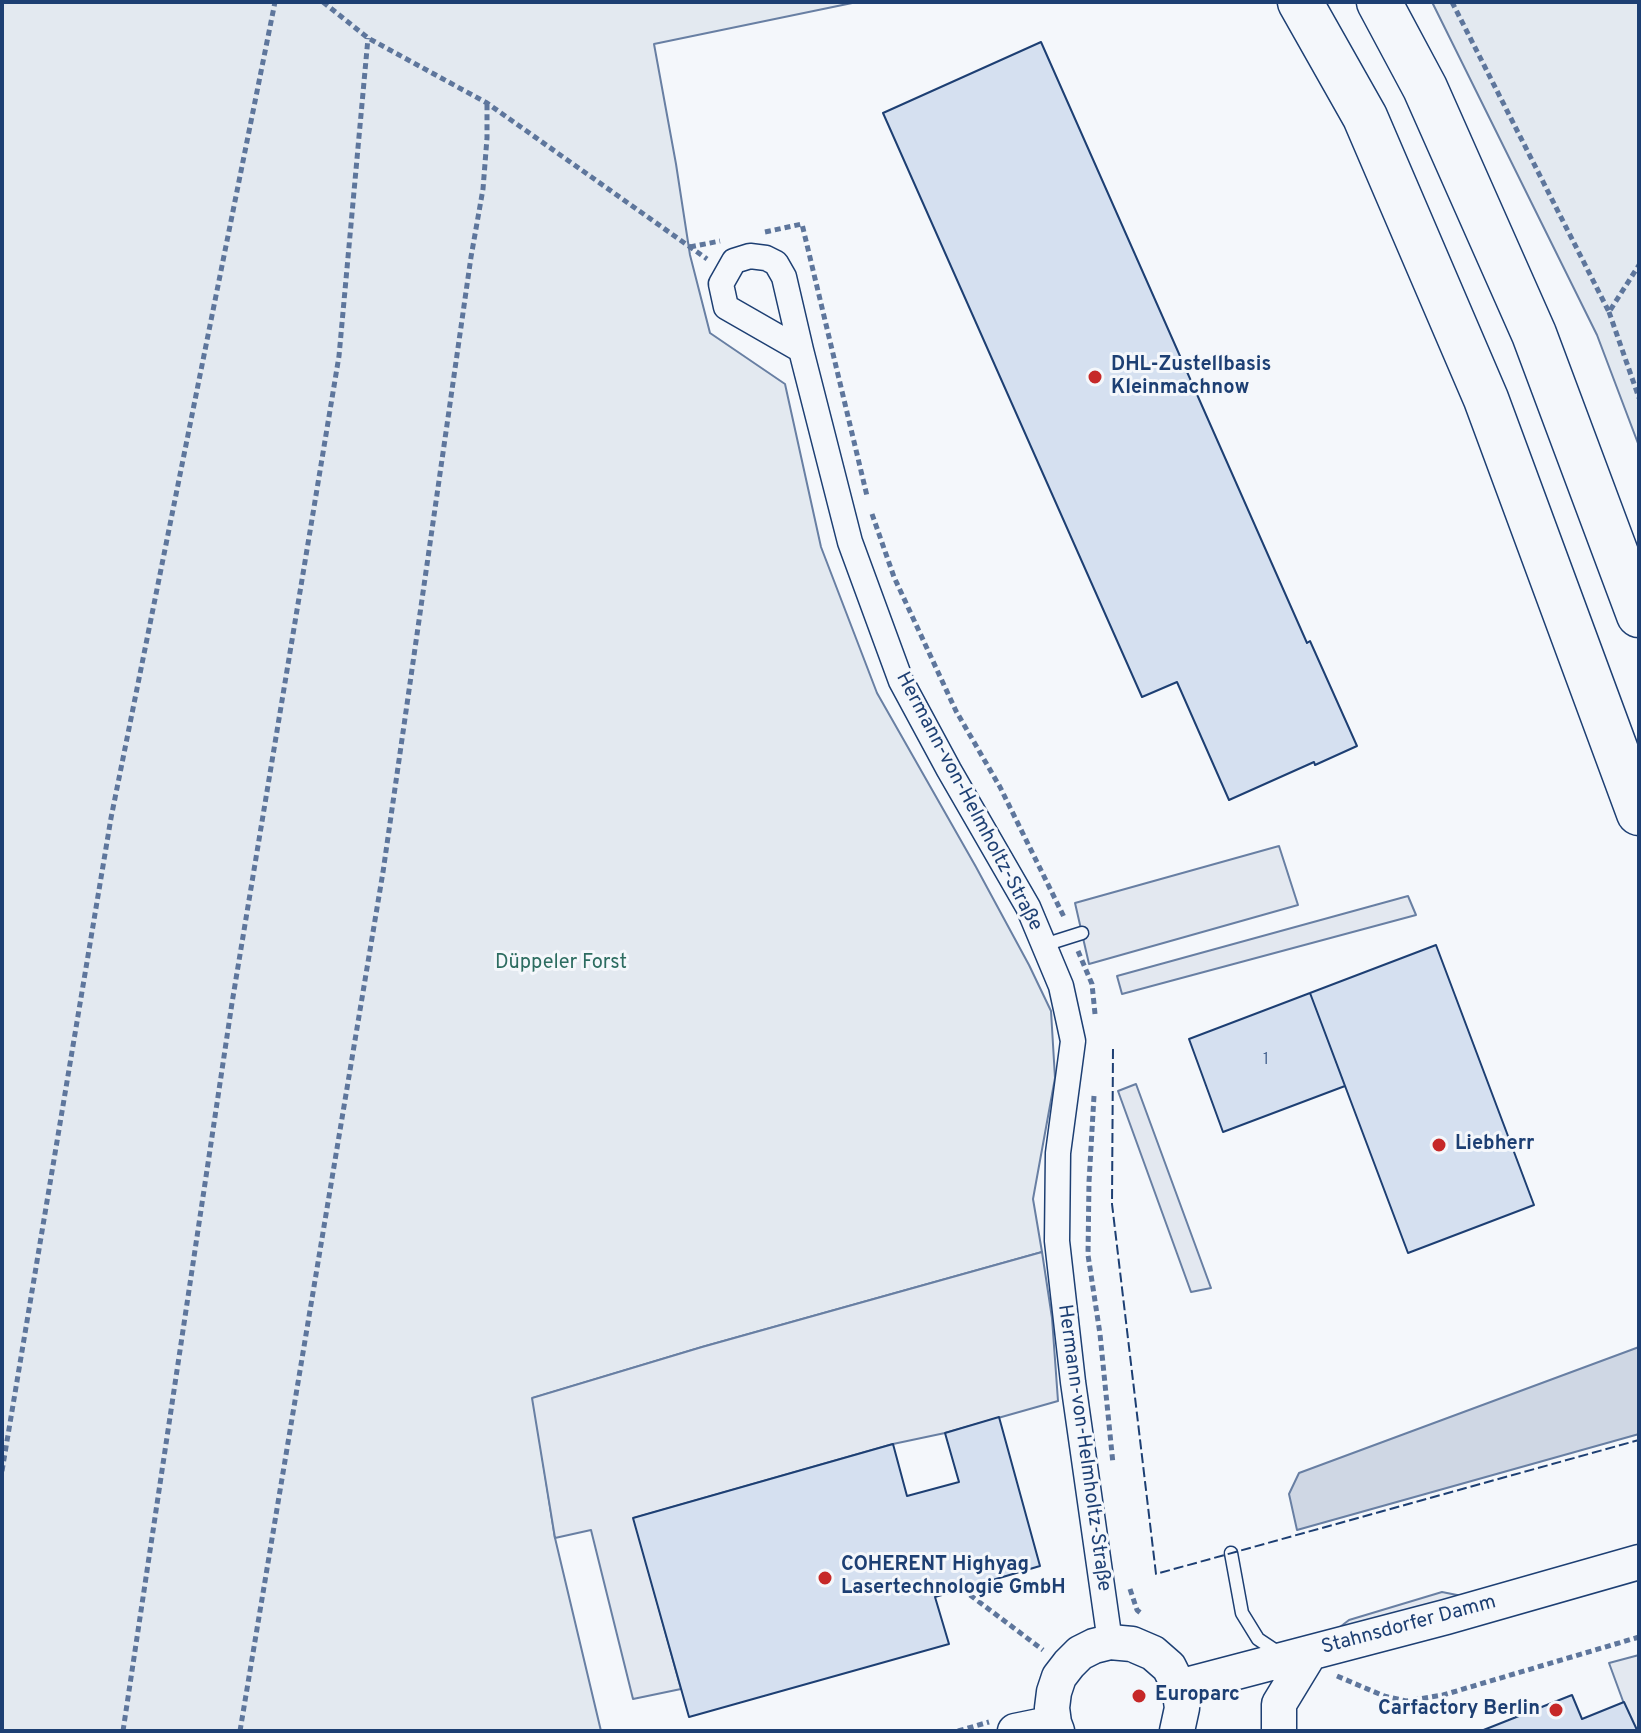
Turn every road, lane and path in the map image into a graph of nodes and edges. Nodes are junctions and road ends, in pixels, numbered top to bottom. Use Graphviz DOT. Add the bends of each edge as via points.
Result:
graph roads {
  1 [pos="275,2"];
  2 [pos="323,2"];
  3 [pos="1300,2"];
  4 [pos="1379,2"];
  5 [pos="1452,2"];
  6 [pos="368,38"];
  7 [pos="487,103"];
  8 [pos="760,233"];
  9 [pos="732,238"];
  10 [pos="690,247"];
  11 [pos="1639,265"];
  12 [pos="727,274"];
  13 [pos="1609,312"];
  14 [pos="801,350"];
  15 [pos="1639,398"];
  16 [pos="1639,615"];
  17 [pos="1639,813"];
  18 [pos="1077,935"];
  19 [pos="1044,945"];
  20 [pos="1096,1020"];
  21 [pos="1094,1092"];
  22 [pos="1114,1469"];
  23 [pos="2,1471"];
  24 [pos="1231,1553"];
  25 [pos="1639,1562"];
  26 [pos="1128,1584"];
  27 [pos="962,1589"];
  28 [pos="1148,1620"];
  29 [pos="1639,1637"];
  30 [pos="1110,1642"];
  31 [pos="1044,1651"];
  32 [pos="1304,1666"];
  33 [pos="1179,1687"];
  34 [pos="1056,1727"];
  35 [pos="1180,1730"];
  36 [pos="123,1731"];
  37 [pos="240,1731"];
  38 [pos="1015,1731"];
  39 [pos="1279,1731"];
  1 -- 23 [label="path" via="111,818"];
  2 -- 6 [label="path"];
  3 -- 17 [label="highway" via="1365,117 1486,399"];
  4 -- 16 [label="highway" via="1425,88 1534,334"];
  5 -- 13 [label="path"];
  6 -- 7 [label="path"];
  6 -- 36 [label="path" via="339,356 235,988"];
  7 -- 10 [label="path"];
  7 -- 37 [label="path" via="483,189 386,857"];
  8 -- 18 [label="path" via="802,224 872,515 894,577 956,711"];
  9 -- 10 [label="path"];
  10 -- 12 [label="path"];
  11 -- 13 [label="path"];
  12 -- 14 [label="street" via="721,284 726,307"];
  12 -- 14 [label="street, Hermann-von-Helmholtz-Straße" via="734,261 750,256 776,263"];
  13 -- 15 [label="path"];
  14 -- 19 [label="street, Hermann-von-Helmholtz-Straße" via="850,542 901,681 1028,907"];
  18 -- 19 [label="lane"];
  18 -- 20 [label="path"];
  19 -- 30 [label="street, Hermann-von-Helmholtz-Straße" via="1061,986 1073,1041 1058,1153 1057,1241"];
  21 -- 22 [label="path" via="1088,1255"];
  24 -- 32 [label="lane" via="1242,1613 1258,1639"];
  25 -- 32 [label="street, Stahnsdorfer Damm" via="1458,1613"];
  26 -- 28 [label="path" via="1137,1610"];
  27 -- 31 [label="path"];
  29 -- 32 [label="path" via="1443,1695 1406,1701"];
  30 -- 33 [label="street" via="1153,1653 1169,1667"];
  30 -- 34 [label="street" via="1080,1653 1059,1677 1052,1708"];
  32 -- 33 [label="street, Stahnsdorfer Damm"];
  32 -- 39 [label="street" via="1279,1704"];
  33 -- 35 [label="street"];
  34 -- 38 [label="street"];
}
